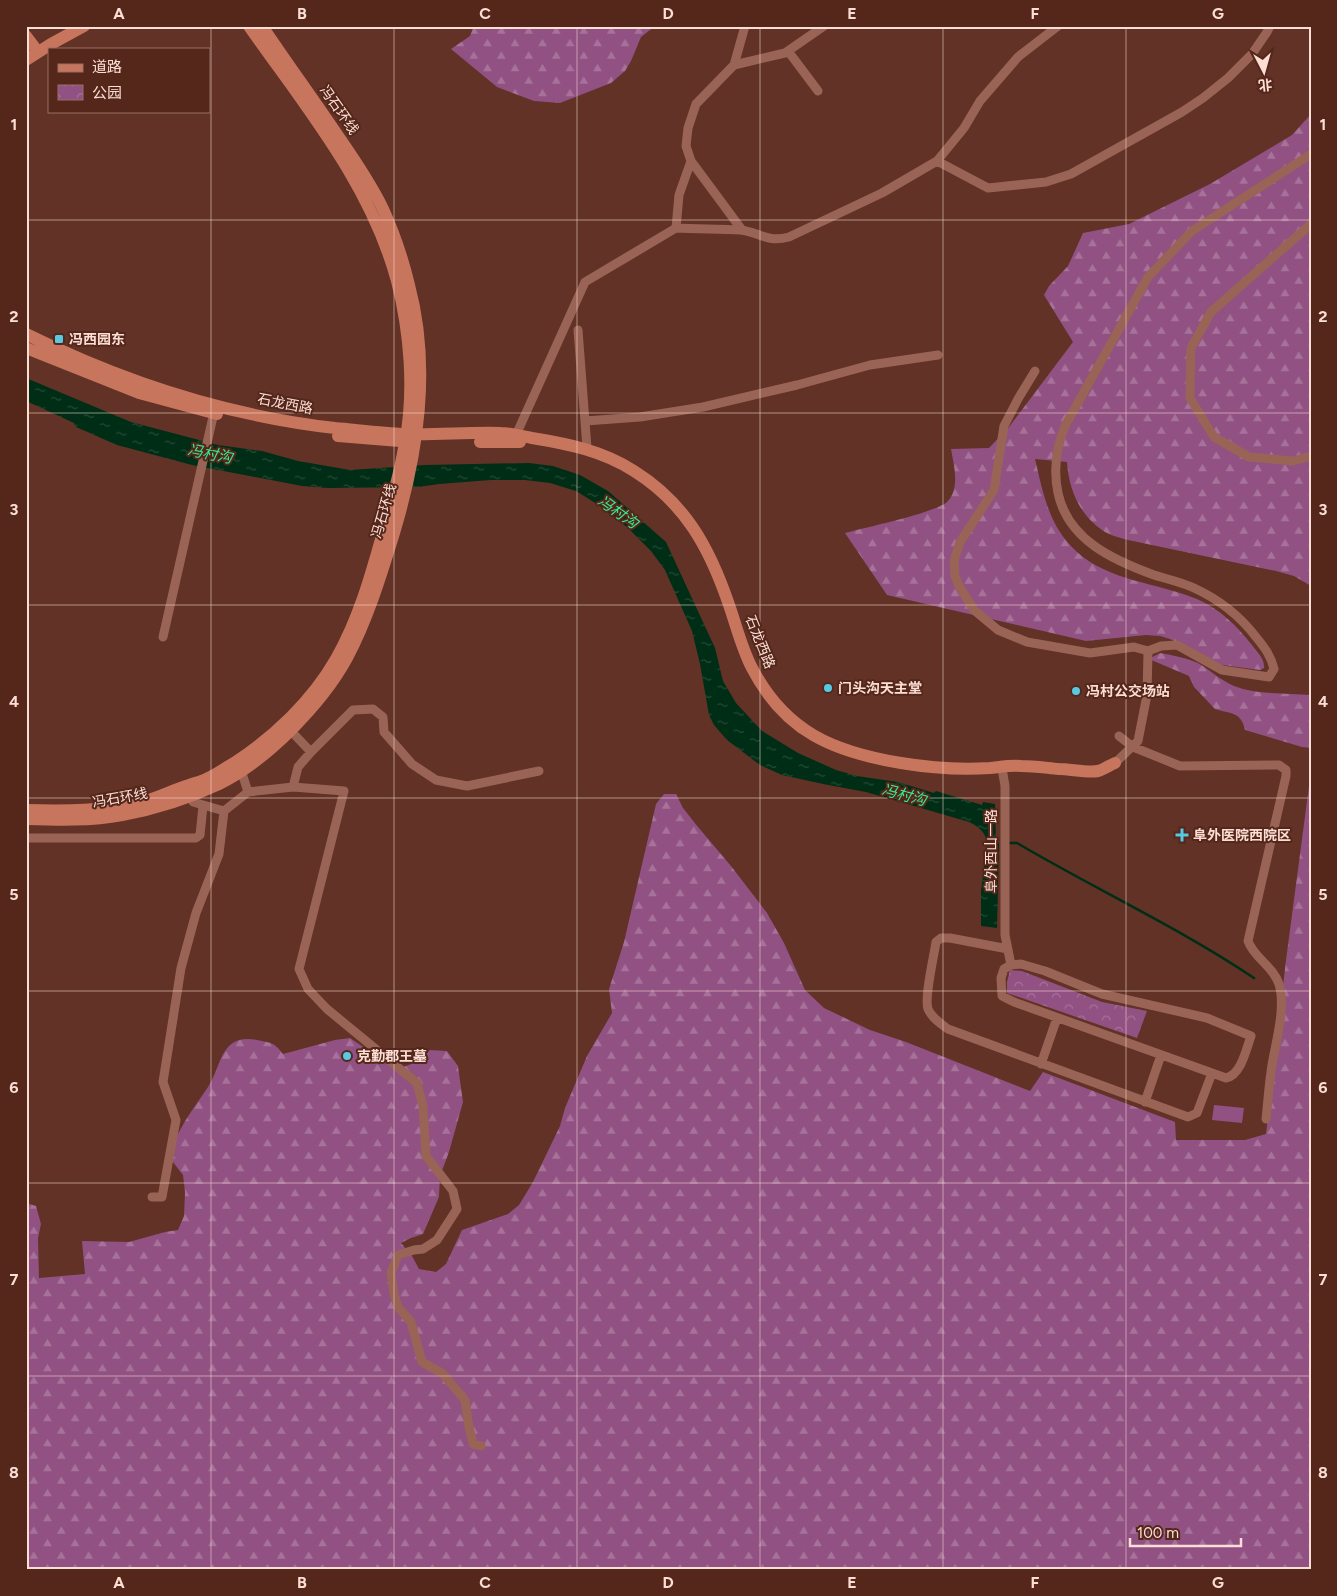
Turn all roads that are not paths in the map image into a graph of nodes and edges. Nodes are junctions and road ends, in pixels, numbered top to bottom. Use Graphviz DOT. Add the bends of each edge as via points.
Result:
graph roads {
  1 [pos="84,26"];
  2 [pos="249,26"];
  3 [pos="262,26"];
  4 [pos="745,26"];
  5 [pos="824,26"];
  6 [pos="1058,26"];
  7 [pos="1270,26"];
  8 [pos="26,36"];
  9 [pos="788,51"];
  10 [pos="38,52"];
  11 [pos="26,60"];
  12 [pos="734,65"];
  13 [pos="818,91"];
  14 [pos="1311,154"];
  15 [pos="691,161"];
  16 [pos="937,161"];
  17 [pos="1311,224"];
  18 [pos="676,228"];
  19 [pos="742,230"];
  20 [pos="578,330"];
  21 [pos="26,334"];
  22 [pos="26,348"];
  23 [pos="938,355"];
  24 [pos="1035,371"];
  25 [pos="215,409"];
  26 [pos="585,421"];
  27 [pos="516,435"];
  28 [pos="411,438"];
  29 [pos="552,441"];
  30 [pos="587,448"];
  31 [pos="1311,456"];
  32 [pos="400,495"];
  33 [pos="163,637"];
  34 [pos="1148,651"];
  35 [pos="290,730"];
  36 [pos="1119,736"];
  37 [pos="1132,747"];
  38 [pos="311,752"];
  39 [pos="1115,763"];
  40 [pos="1002,768"];
  41 [pos="241,770"];
  42 [pos="539,771"];
  43 [pos="293,787"];
  44 [pos="188,791"];
  45 [pos="248,792"];
  46 [pos="204,806"];
  47 [pos="26,810"];
  48 [pos="224,812"];
  49 [pos="26,820"];
  50 [pos="26,838"];
  51 [pos="1008,949"];
  52 [pos="1011,965"];
  53 [pos="1057,1018"];
  54 [pos="1161,1055"];
  55 [pos="1042,1064"];
  56 [pos="1212,1073"];
  57 [pos="1145,1102"];
  58 [pos="1266,1119"];
  59 [pos="152,1197"];
  60 [pos="481,1446"];
  1 -- 10 [label="main road"];
  2 -- 28 [label="main road, 冯石环线" via="349,169 380,233 396,280 408,340"];
  3 -- 28 [label="main road, 冯石环线" via="348,150 386,218 408,282 415,316 420,370"];
  4 -- 12 [label="street"];
  5 -- 9 [label="street"];
  6 -- 16 [label="street" via="1018,57 980,101 964,128"];
  7 -- 16 [label="street" via="1252,54 1203,98 1071,174 1046,182 988,188"];
  8 -- 10 [label="main road"];
  9 -- 12 [label="street"];
  9 -- 13 [label="street"];
  10 -- 11 [label="main road"];
  12 -- 15 [label="street" via="696,104 686,146"];
  14 -- 34 [label="street" via="1192,231 1148,277 1068,421 1056,450 1057,486 1066,515 1077,530 1105,554 1194,588 1233,612 1271,656 1274,669 1269,677 1222,670 1177,645"];
  15 -- 18 [label="street" via="679,195"];
  15 -- 19 [label="street"];
  16 -- 19 [label="street" via="789,237 768,239"];
  17 -- 31 [label="street" via="1211,312 1191,348 1190,398 1214,436 1249,457 1293,461"];
  18 -- 19 [label="street"];
  18 -- 27 [label="street" via="585,282"];
  20 -- 26 [label="street"];
  21 -- 25 [label="main road, 石龙西路" via="104,369"];
  22 -- 25 [label="main road, 石龙西路" via="139,393"];
  23 -- 26 [label="street" via="870,365 703,407 640,417"];
  24 -- 34 [label="street" via="1004,426 994,490 960,542 954,560 959,586 974,610 998,630 1027,642 1090,653 1134,647"];
  25 -- 28 [label="main road, 石龙西路"];
  25 -- 33 [label="street"];
  26 -- 30 [label="street"];
  27 -- 28 [label="main road, 石龙西路"];
  27 -- 29 [label="main road, 石龙西路"];
  28 -- 29 [label="main road, 石龙西路"];
  28 -- 32 [label="main road, 冯石环线"];
  29 -- 30 [label="main road, 石龙西路"];
  30 -- 40 [label="main road, 石龙西路" via="608,456 650,481 690,520 720,579 751,667 772,698 800,727 835,747 881,760 964,770"];
  32 -- 35 [label="main road, 冯石环线" via="379,581 360,632 333,681"];
  32 -- 44 [label="main road, 冯石环线" via="362,601 339,653 318,685 294,714 260,745"];
  34 -- 37 [label="street" via="1147,695 1138,741"];
  35 -- 38 [label="street"];
  35 -- 41 [label="main road, 冯石环线"];
  36 -- 37 [label="street"];
  37 -- 39 [label="street"];
  37 -- 58 [label="street" via="1180,766 1279,764 1286,770 1248,940 1254,953 1276,976 1280,990 1280,1026"];
  38 -- 42 [label="street" via="353,710 374,709 383,717 384,732 412,764 436,780 466,786"];
  38 -- 43 [label="street" via="298,767"];
  39 -- 40 [label="main road, 石龙西路" via="1098,771 1018,765"];
  40 -- 51 [label="street, 阜外西山一路" via="1005,786 1005,936"];
  41 -- 44 [label="main road, 冯石环线" via="221,783"];
  41 -- 45 [label="street"];
  43 -- 45 [label="street"];
  43 -- 60 [label="street" via="344,791 299,969 308,989 327,1009 417,1083 423,1106 426,1156 453,1190 457,1209 437,1240 423,1249 398,1256 391,1273 394,1294 398,1307 411,1322 422,1362 442,1373 465,1400 473,1444"];
  44 -- 46 [label="street" via="193,802"];
  44 -- 47 [label="main road, 冯石环线" via="112,808"];
  44 -- 49 [label="main road, 冯石环线" via="120,816"];
  45 -- 48 [label="street"];
  46 -- 48 [label="street"];
  46 -- 50 [label="street" via="200,835 196,838"];
  48 -- 59 [label="street" via="219,854 196,913 181,968 163,1082 176,1120 162,1198"];
  51 -- 52 [label="street, 阜外西山一路"];
  51 -- 55 [label="street" via="950,938 936,942 928,1009 948,1029"];
  52 -- 53 [label="street" via="1004,969 1002,996"];
  52 -- 56 [label="street" via="1020,964 1045,971 1102,994 1207,1018 1251,1036 1232,1077"];
  53 -- 54 [label="street"];
  53 -- 55 [label="street"];
  54 -- 56 [label="street"];
  54 -- 57 [label="street"];
  55 -- 57 [label="street"];
  56 -- 57 [label="street" via="1196,1113 1188,1117"];
}
